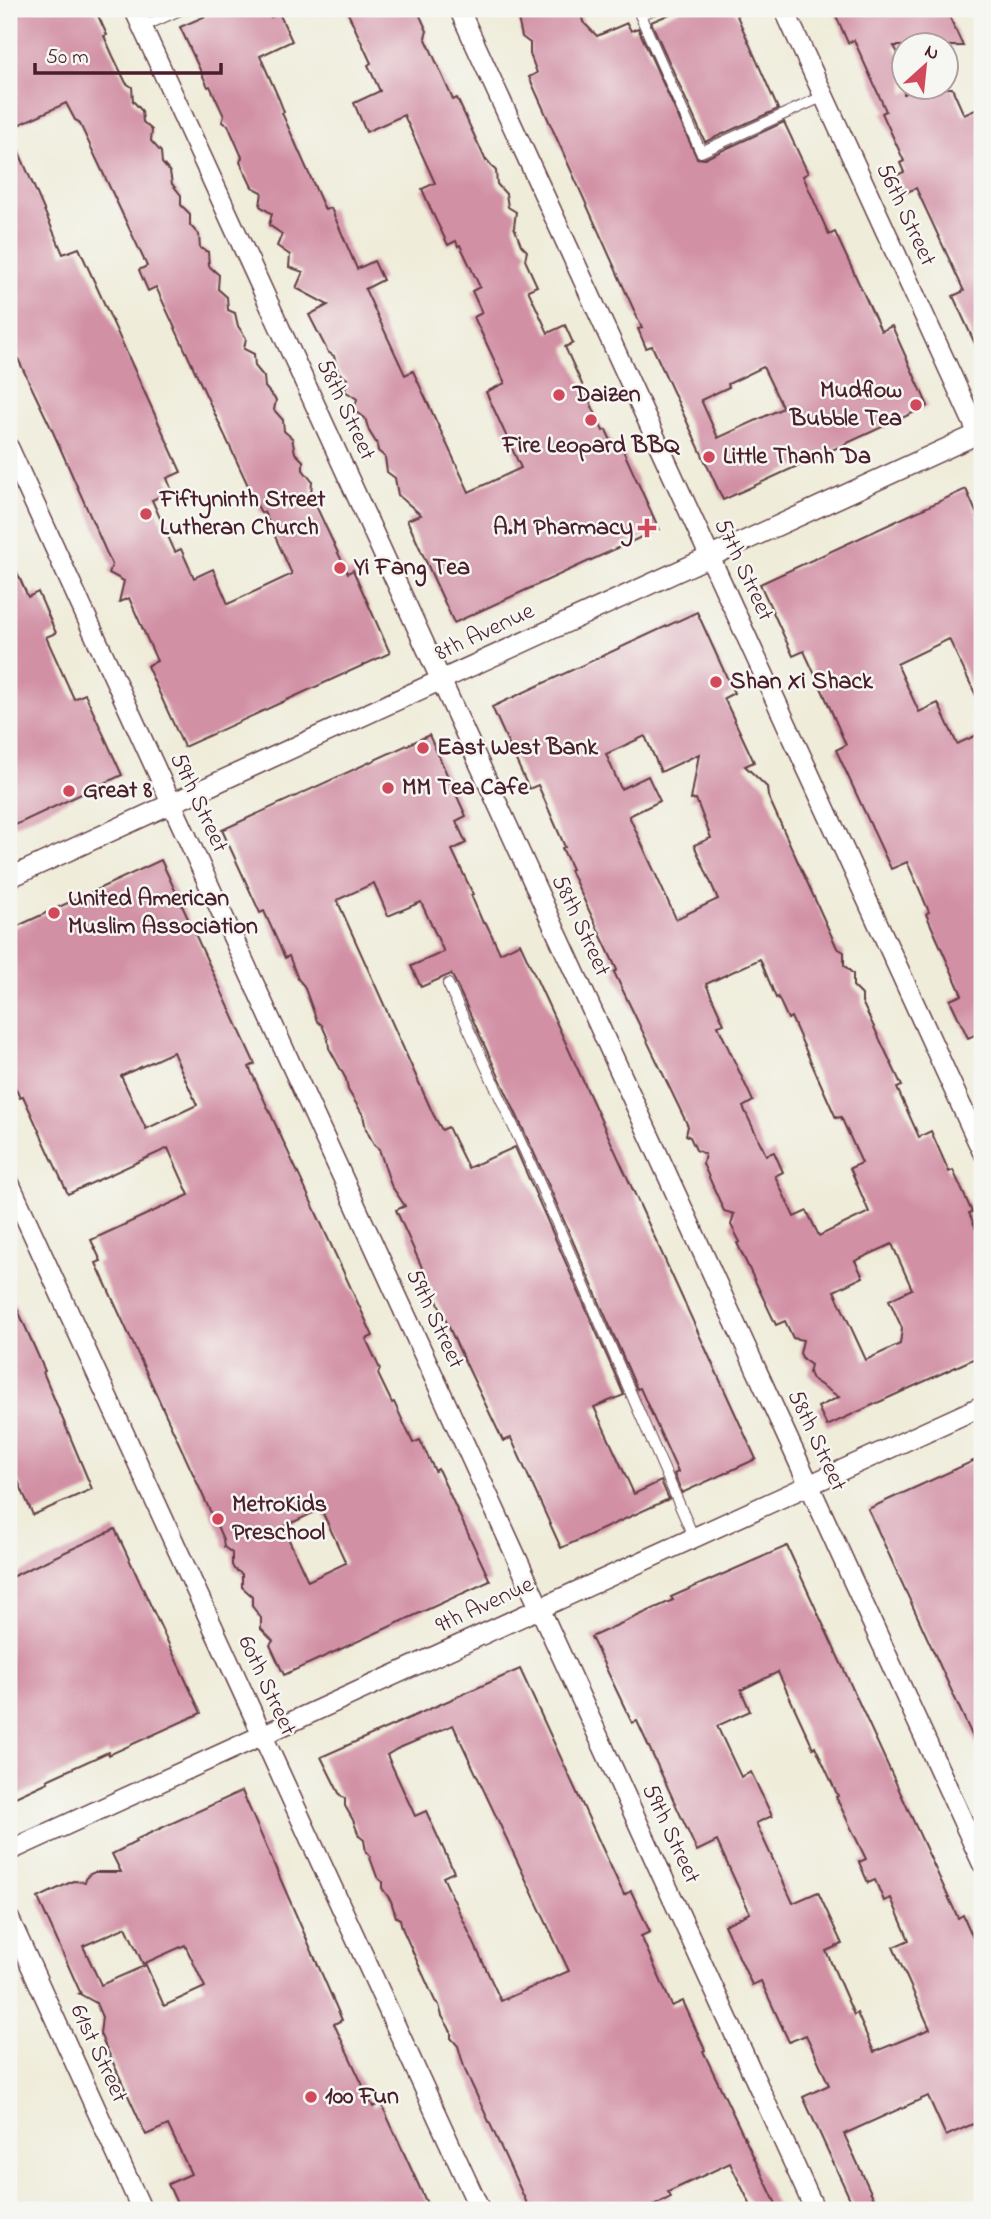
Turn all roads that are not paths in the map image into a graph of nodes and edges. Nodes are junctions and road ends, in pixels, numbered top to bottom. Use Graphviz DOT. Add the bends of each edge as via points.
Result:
graph roads {
  1 [pos="182,9"];
  2 [pos="459,9"];
  3 [pos="655,9"];
  4 [pos="784,9"];
  5 [pos="138,18"];
  6 [pos="824,96"];
  7 [pos="981,436"];
  8 [pos="9,448"];
  9 [pos="710,557"];
  10 [pos="441,680"];
  11 [pos="172,803"];
  12 [pos="9,878"];
  13 [pos="448,984"];
  14 [pos="982,1152"];
  15 [pos="9,1182"];
  16 [pos="982,1406"];
  17 [pos="809,1485"];
  18 [pos="694,1538"];
  19 [pos="540,1608"];
  20 [pos="262,1735"];
  21 [pos="9,1851"];
  22 [pos="982,1863"];
  23 [pos="9,1918"];
  24 [pos="142,2210"];
  25 [pos="480,2210"];
  26 [pos="815,2210"];
  1 -- 5 [label="lane"];
  2 -- 9 [label="street, 57th Street"];
  3 -- 6 [label="lane" via="640,15 701,152"];
  4 -- 6 [label="street, 56th Street"];
  5 -- 10 [label="street, 58th Street"];
  6 -- 7 [label="street, 56th Street"];
  7 -- 9 [label="street, 8th Avenue"];
  8 -- 11 [label="street, 59th Street"];
  9 -- 10 [label="street, 8th Avenue"];
  9 -- 14 [label="street, 57th Street"];
  10 -- 11 [label="street, 8th Avenue"];
  10 -- 17 [label="street, 58th Street"];
  11 -- 12 [label="street, 8th Avenue"];
  11 -- 19 [label="street, 59th Street"];
  13 -- 18 [label="lane"];
  15 -- 20 [label="street, 60th Street"];
  16 -- 17 [label="street, 9th Avenue"];
  17 -- 18 [label="street, 9th Avenue"];
  17 -- 22 [label="street, 58th Street"];
  18 -- 19 [label="street, 9th Avenue"];
  19 -- 20 [label="street, 9th Avenue"];
  19 -- 26 [label="street, 59th Street"];
  20 -- 21 [label="street, 9th Avenue"];
  20 -- 25 [label="street, 60th Street"];
  23 -- 24 [label="street, 61st Street"];
}
